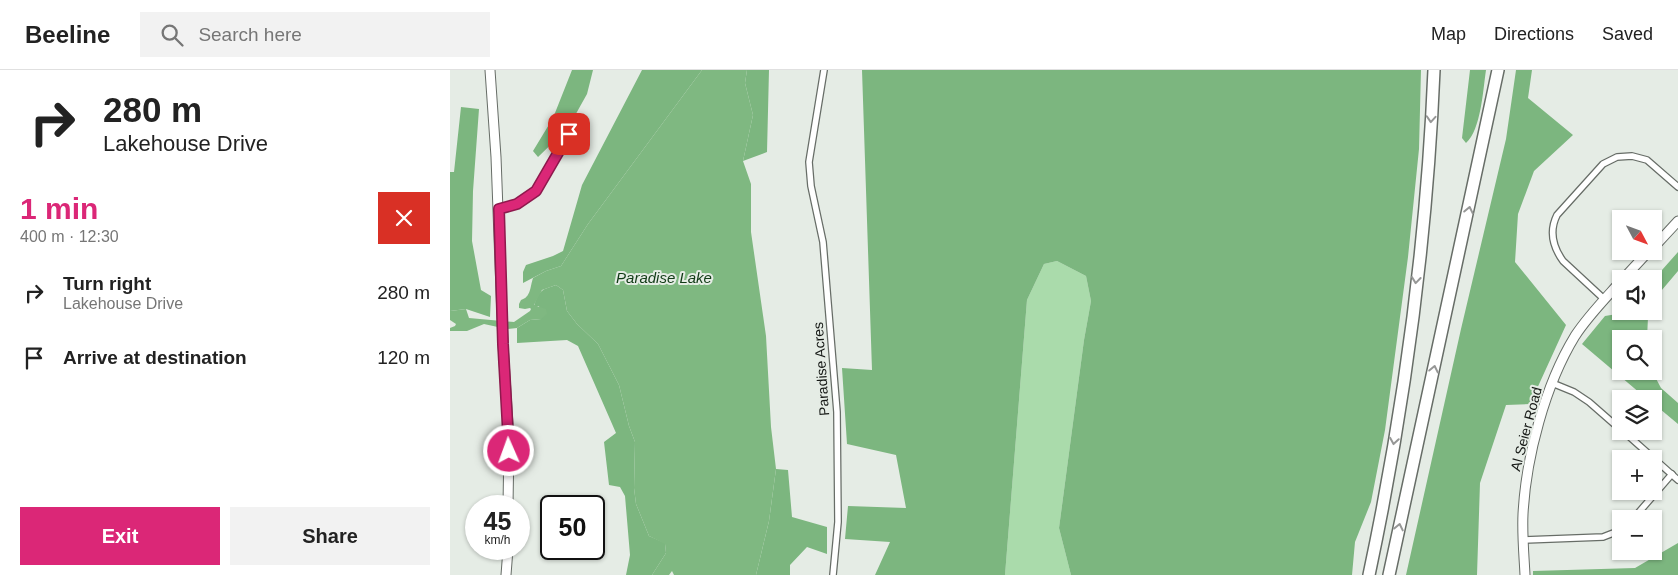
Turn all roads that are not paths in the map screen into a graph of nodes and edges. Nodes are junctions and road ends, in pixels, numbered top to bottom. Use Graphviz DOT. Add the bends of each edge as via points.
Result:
graph roads {
  1 [pos="490,70"];
  2 [pos="824,70"];
  3 [pos="1434,70"];
  4 [pos="1498,70"];
  5 [pos="569,134"];
  6 [pos="1678,187"];
  7 [pos="499,209"];
  8 [pos="1678,221"];
  9 [pos="1662,238"];
  10 [pos="1641,260"];
  11 [pos="1631,270"];
  12 [pos="1612,291"];
  13 [pos="1604,299"];
  14 [pos="1552,383"];
  15 [pos="1612,422"];
  16 [pos="1632,440"];
  17 [pos="1672,474"];
  18 [pos="1678,480"];
  19 [pos="508,495"];
  20 [pos="1641,510"];
  21 [pos="1612,534"];
  22 [pos="1523,540"];
  23 [pos="507,560"];
  24 [pos="506,575"];
  25 [pos="834,575"];
  26 [pos="1369,575"];
  27 [pos="1389,575"];
  28 [pos="1526,575"];
  1 -- 7 [label="main road"];
  2 -- 25 [label="street, Paradise Acres" via="810,162 811,186 823,242 837,412 838,522"];
  3 -- 26 [label="highway, one-way" via="1425,203 1411,320 1394,446"];
  27 -- 4 [label="highway, one-way"];
  5 -- 7 [label="street" via="536,191 517,204"];
  6 -- 13 [label="street" via="1647,160 1617,157 1603,164 1557,215 1553,233 1558,254"];
  7 -- 19 [label="main road" via="509,441"];
  8 -- 9 [label="main road"];
  10 -- 11 [label="main road, Al Seier Road"];
  12 -- 13 [label="main road, Al Seier Road"];
  13 -- 14 [label="main road, Al Seier Road" via="1575,336"];
  14 -- 15 [label="street" via="1574,392"];
  14 -- 22 [label="main road, Al Seier Road" via="1527,473"];
  16 -- 17 [label="street"];
  17 -- 18 [label="street"];
  17 -- 20 [label="street"];
  21 -- 22 [label="street" via="1603,538"];
  22 -- 28 [label="main road, Al Seier Road"];
  23 -- 24 [label="main road"];
}
